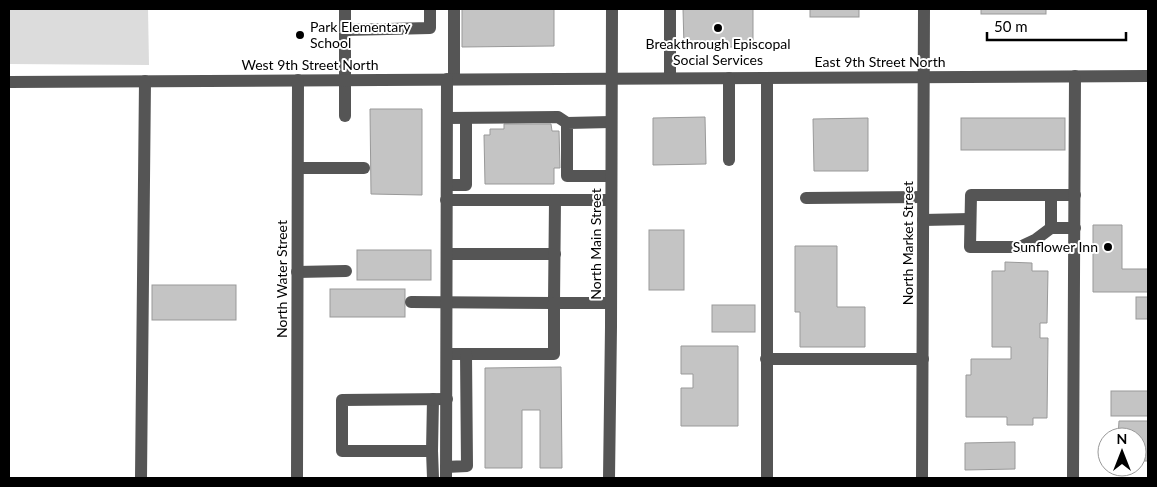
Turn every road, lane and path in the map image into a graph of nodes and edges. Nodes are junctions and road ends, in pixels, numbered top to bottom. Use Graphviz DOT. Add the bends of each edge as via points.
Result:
graph roads {
  1 [pos="345,9"];
  2 [pos="430,9"];
  3 [pos="454,9"];
  4 [pos="612,9"];
  5 [pos="670,9"];
  6 [pos="924,9"];
  7 [pos="345,30"];
  8 [pos="924,76"];
  9 [pos="1075,76"];
  10 [pos="1148,76"];
  11 [pos="611,78"];
  12 [pos="670,78"];
  13 [pos="729,78"];
  14 [pos="766,78"];
  15 [pos="298,80"];
  16 [pos="345,80"];
  17 [pos="451,80"];
  18 [pos="145,81"];
  19 [pos="9,82"];
  20 [pos="345,116"];
  21 [pos="447,118"];
  22 [pos="466,118"];
  23 [pos="611,122"];
  24 [pos="567,123"];
  25 [pos="729,160"];
  26 [pos="298,168"];
  27 [pos="364,168"];
  28 [pos="611,176"];
  29 [pos="446,186"];
  30 [pos="1050,195"];
  31 [pos="1074,195"];
  32 [pos="923,197"];
  33 [pos="806,198"];
  34 [pos="446,200"];
  35 [pos="555,200"];
  36 [pos="611,200"];
  37 [pos="970,219"];
  38 [pos="923,220"];
  39 [pos="1050,228"];
  40 [pos="1074,228"];
  41 [pos="446,254"];
  42 [pos="555,254"];
  43 [pos="346,271"];
  44 [pos="298,272"];
  45 [pos="411,302"];
  46 [pos="446,302"];
  47 [pos="554,303"];
  48 [pos="611,303"];
  49 [pos="446,354"];
  50 [pos="466,354"];
  51 [pos="766,359"];
  52 [pos="923,359"];
  53 [pos="433,399"];
  54 [pos="446,399"];
  55 [pos="432,451"];
  56 [pos="446,472"];
  57 [pos="140,478"];
  58 [pos="297,478"];
  59 [pos="433,478"];
  60 [pos="608,478"];
  61 [pos="766,478"];
  62 [pos="922,478"];
  63 [pos="1073,478"];
  1 -- 7 [label="street"];
  2 -- 7 [label="street" via="430,28"];
  3 -- 17 [label="street"];
  4 -- 11 [label="street, North Main Street"];
  5 -- 12 [label="street"];
  6 -- 8 [label="street, North Market Street"];
  7 -- 16 [label="street"];
  8 -- 9 [label="street, East 9th Street North"];
  8 -- 14 [label="street, East 9th Street North"];
  8 -- 32 [label="street, North Market Street"];
  9 -- 10 [label="street, East 9th Street North"];
  9 -- 31 [label="street"];
  11 -- 12 [label="street, East 9th Street North"];
  11 -- 17 [label="street, West 9th Street North"];
  11 -- 23 [label="street, North Main Street"];
  12 -- 13 [label="street, East 9th Street North"];
  13 -- 14 [label="street, East 9th Street North"];
  13 -- 25 [label="street"];
  14 -- 51 [label="street"];
  15 -- 16 [label="street, West 9th Street North"];
  15 -- 18 [label="street, West 9th Street North"];
  15 -- 26 [label="street, North Water Street"];
  16 -- 17 [label="street, West 9th Street North"];
  16 -- 20 [label="street"];
  17 -- 21 [label="street"];
  18 -- 19 [label="street, West 9th Street North"];
  18 -- 57 [label="street"];
  21 -- 22 [label="street"];
  21 -- 29 [label="street"];
  22 -- 24 [label="street" via="558,117"];
  22 -- 29 [label="street" via="466,185"];
  23 -- 24 [label="street"];
  23 -- 28 [label="street, North Main Street"];
  24 -- 28 [label="street" via="567,176"];
  26 -- 27 [label="street"];
  26 -- 44 [label="street, North Water Street"];
  28 -- 36 [label="street, North Main Street"];
  29 -- 34 [label="street"];
  30 -- 31 [label="street"];
  30 -- 37 [label="street" via="971,195"];
  30 -- 39 [label="street"];
  31 -- 40 [label="street"];
  32 -- 33 [label="street"];
  32 -- 38 [label="street, North Market Street"];
  34 -- 35 [label="street"];
  34 -- 41 [label="street"];
  35 -- 36 [label="street"];
  35 -- 42 [label="street"];
  36 -- 48 [label="street, North Main Street"];
  37 -- 38 [label="street"];
  37 -- 39 [label="street" via="970,247 1020,247"];
  38 -- 52 [label="street, North Market Street"];
  39 -- 40 [label="street"];
  40 -- 63 [label="street"];
  41 -- 42 [label="street"];
  41 -- 46 [label="street"];
  42 -- 47 [label="street"];
  43 -- 44 [label="street"];
  44 -- 58 [label="street, North Water Street"];
  45 -- 46 [label="street"];
  46 -- 47 [label="street"];
  46 -- 49 [label="street"];
  47 -- 48 [label="street"];
  47 -- 50 [label="street" via="554,354"];
  48 -- 60 [label="street, North Main Street"];
  49 -- 50 [label="street"];
  49 -- 54 [label="street"];
  50 -- 56 [label="street" via="467,466"];
  51 -- 52 [label="street"];
  51 -- 61 [label="street"];
  52 -- 62 [label="street, North Market Street"];
  53 -- 54 [label="street"];
  53 -- 55 [label="street"];
  53 -- 55 [label="street" via="342,400 342,451"];
  54 -- 56 [label="street"];
  55 -- 59 [label="street"];
}
